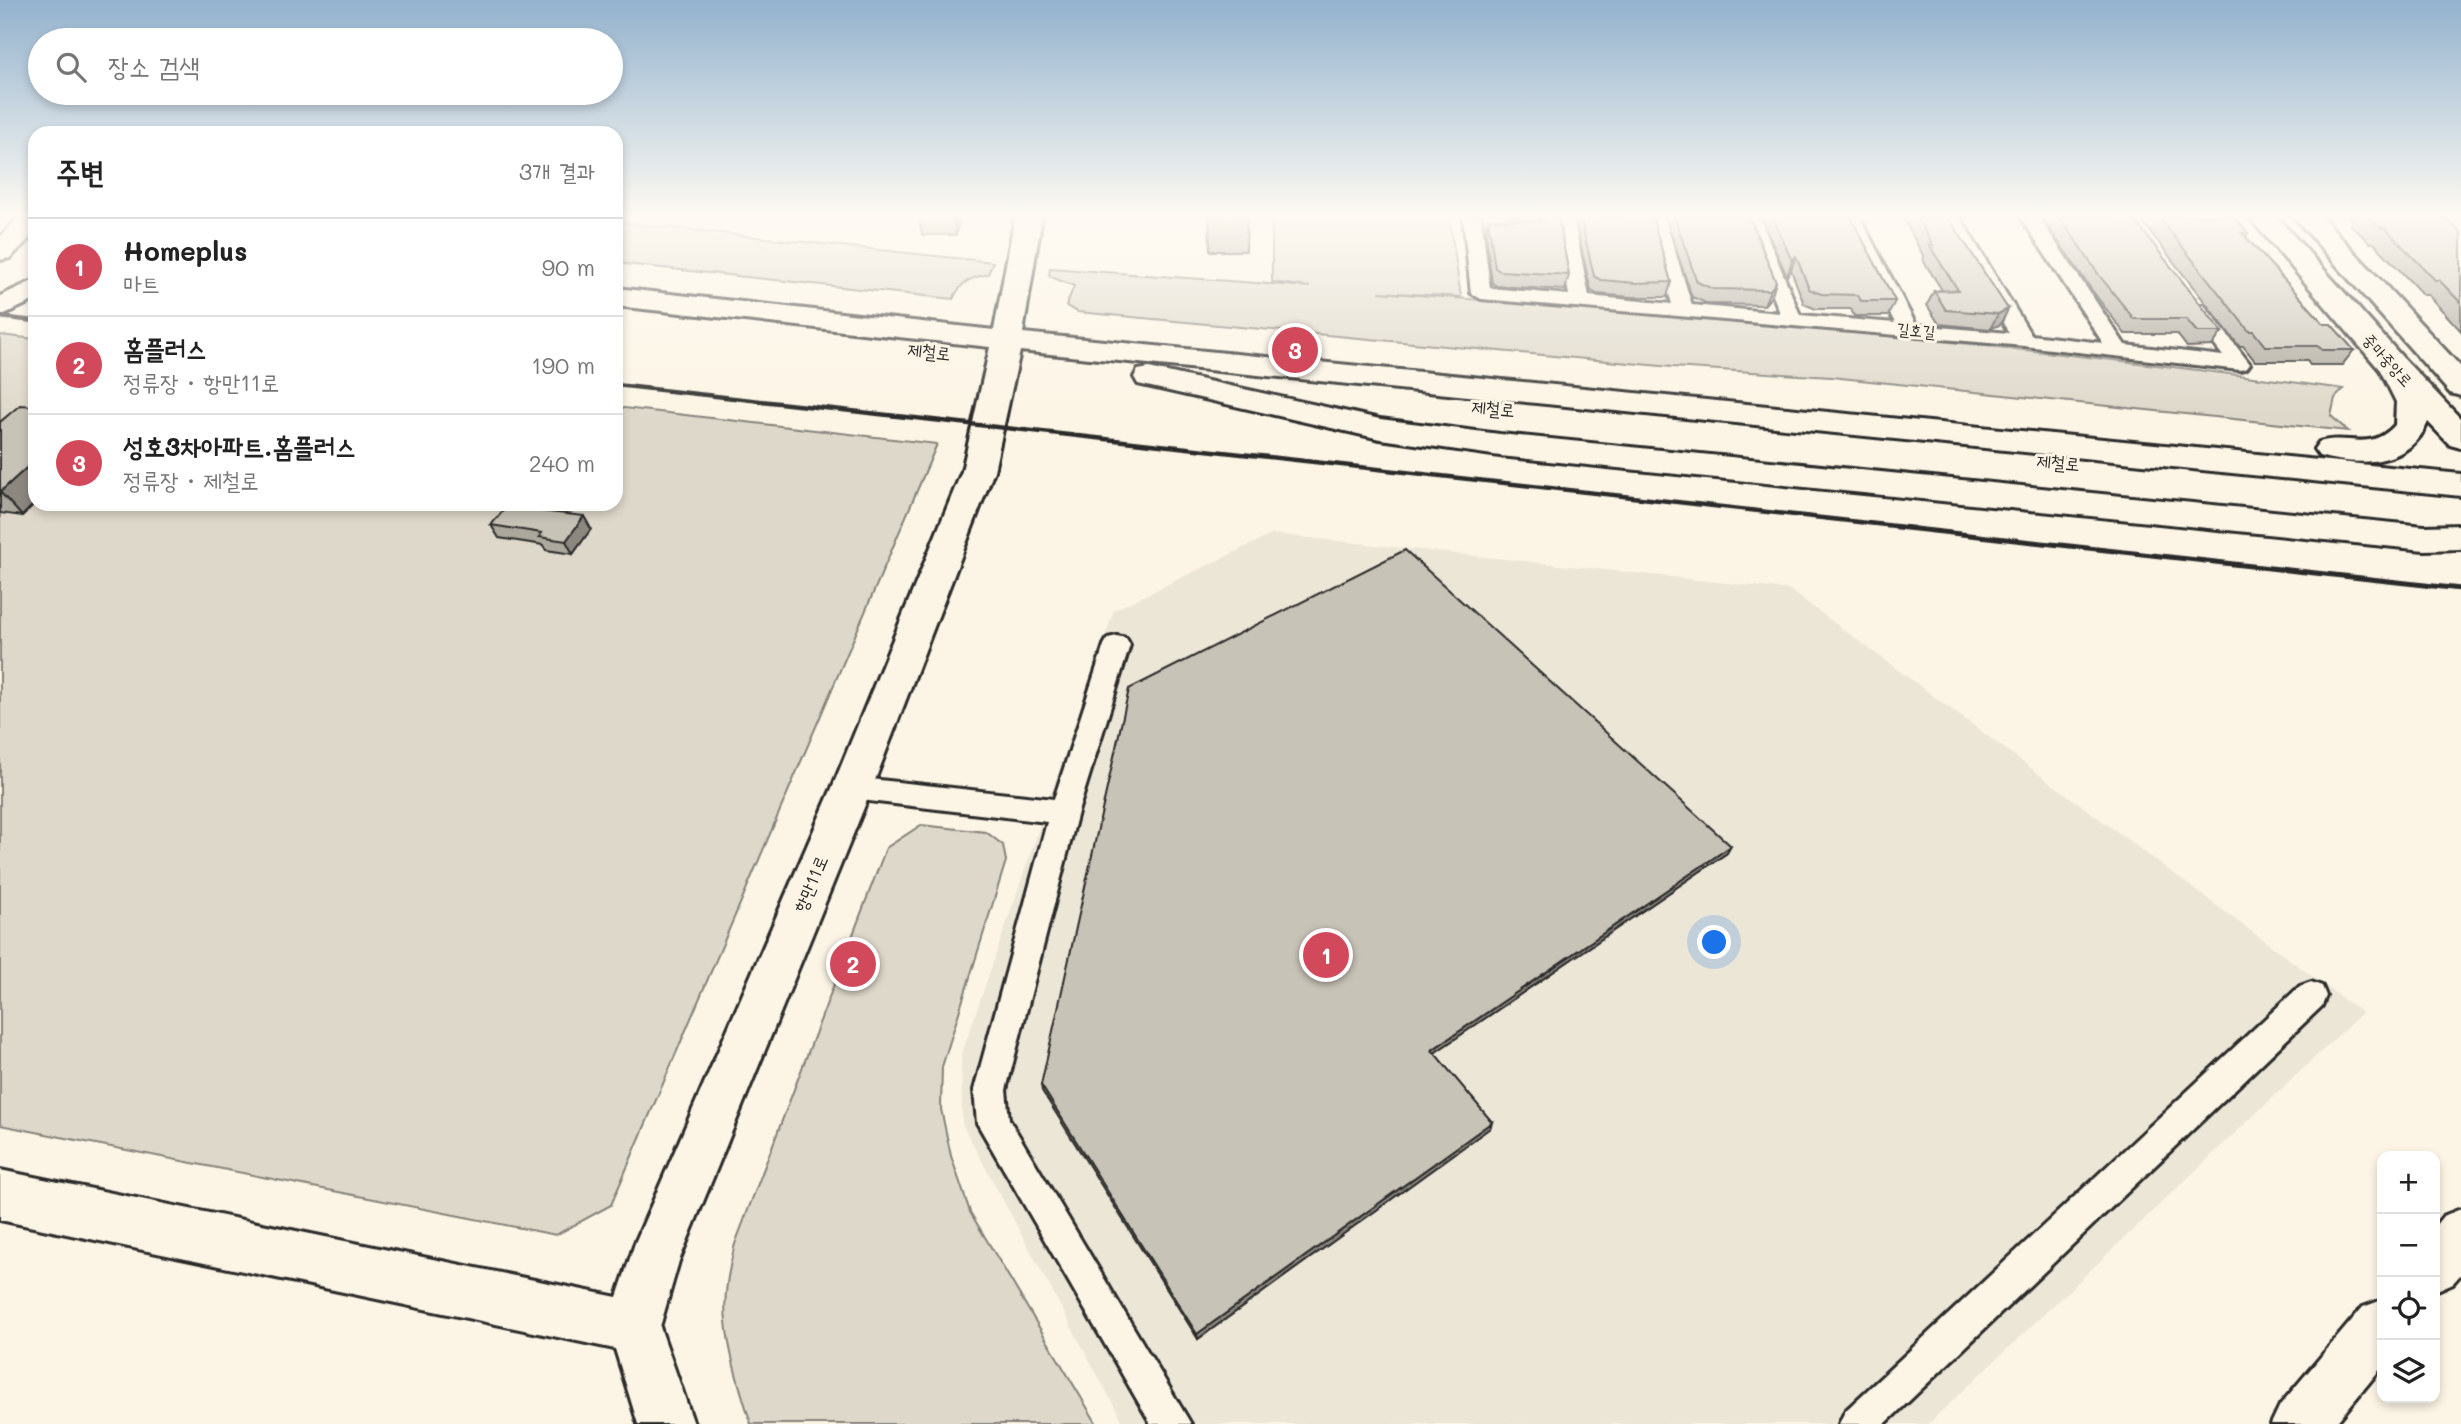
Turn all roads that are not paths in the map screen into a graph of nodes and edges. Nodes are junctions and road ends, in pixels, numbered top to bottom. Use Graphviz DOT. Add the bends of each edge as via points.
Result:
graph roads {
  1 [pos="1017,282"];
  2 [pos="1480,282"];
  3 [pos="1576,282"];
  4 [pos="1675,282"];
  5 [pos="1776,282"];
  6 [pos="1884,282"];
  7 [pos="1990,282"];
  8 [pos="2073,282"];
  9 [pos="2319,282"];
  10 [pos="2366,282"];
  11 [pos="2182,290"];
  12 [pos="28,293"];
  13 [pos="623,298"];
  14 [pos="1580,302"];
  15 [pos="0,307"];
  16 [pos="1684,311"];
  17 [pos="623,319"];
  18 [pos="1791,319"];
  19 [pos="1908,329"];
  20 [pos="2415,336"];
  21 [pos="2024,340"];
  22 [pos="2117,349"];
  23 [pos="1004,350"];
  24 [pos="2391,364"];
  25 [pos="1147,366"];
  26 [pos="2461,377"];
  27 [pos="2461,386"];
  28 [pos="2461,438"];
  29 [pos="2461,460"];
  30 [pos="2367,473"];
  31 [pos="2461,485"];
  32 [pos="2461,503"];
  33 [pos="2461,537"];
  34 [pos="2424,538"];
  35 [pos="2461,549"];
  36 [pos="1117,645"];
  37 [pos="852,788"];
  38 [pos="1064,812"];
  39 [pos="2311,996"];
  40 [pos="0,1195"];
  41 [pos="2461,1234"];
  42 [pos="2440,1259"];
  43 [pos="634,1327"];
  44 [pos="2377,1332"];
  45 [pos="666,1424"];
  46 [pos="1172,1424"];
  47 [pos="1858,1424"];
  48 [pos="2299,1424"];
  1 -- 23 [label="main road, 항만11로"];
  2 -- 14 [label="street, 길호길" via="1481,293"];
  3 -- 14 [label="street"];
  4 -- 16 [label="street"];
  5 -- 18 [label="street"];
  6 -- 19 [label="street"];
  7 -- 21 [label="street"];
  8 -- 22 [label="street"];
  9 -- 24 [label="main road, 중마중앙로"];
  10 -- 20 [label="main road"];
  11 -- 22 [label="street, 길호길" via="2240,364"];
  12 -- 15 [label="main road"];
  13 -- 23 [label="main road, 제철로"];
  14 -- 16 [label="street, 길호길"];
  16 -- 18 [label="street, 길호길"];
  17 -- 23 [label="main road, 제철로"];
  18 -- 19 [label="street, 길호길"];
  19 -- 21 [label="street, 길호길"];
  20 -- 26 [label="main road"];
  20 -- 27 [label="main road"];
  21 -- 22 [label="street, 길호길"];
  23 -- 25 [label="main road, 제철로"];
  23 -- 37 [label="main road, 항만11로" via="978,471"];
  24 -- 28 [label="main road, 중마중앙로"];
  24 -- 30 [label="main road" via="2409,390 2413,418 2400,440"];
  25 -- 30 [label="main road, 제철로"];
  25 -- 30 [label="main road" via="1406,364 1648,381"];
  25 -- 34 [label="main road" via="1380,429"];
  29 -- 30 [label="main road"];
  30 -- 31 [label="main road"];
  30 -- 32 [label="main road"];
  33 -- 34 [label="main road"];
  34 -- 35 [label="main road"];
  36 -- 38 [label="street"];
  37 -- 38 [label="street"];
  37 -- 43 [label="main road, 항만11로" via="653,1261"];
  38 -- 46 [label="street" via="990,1090 993,1123"];
  39 -- 47 [label="street"];
  40 -- 43 [label="main road"];
  41 -- 42 [label="main road"];
  43 -- 45 [label="main road"];
  44 -- 48 [label="main road"];
}
